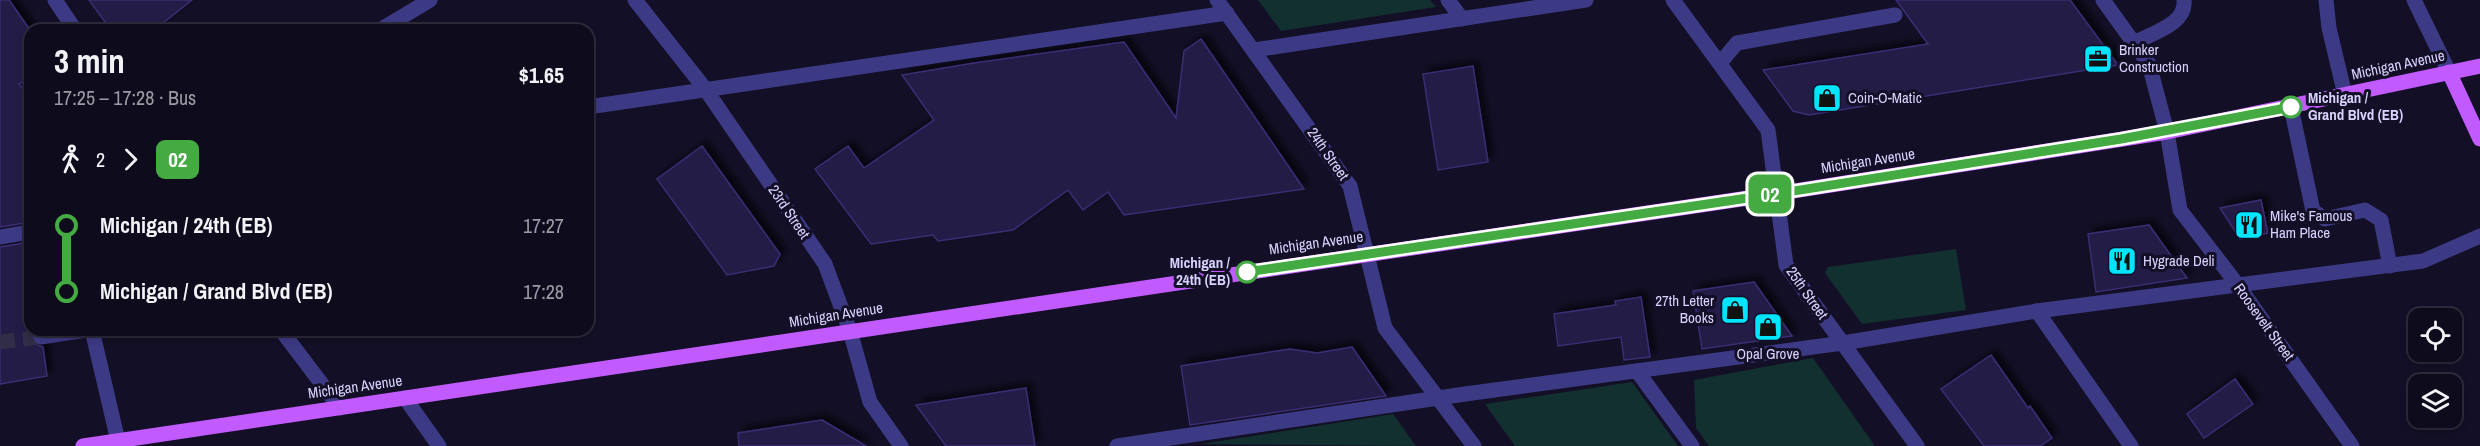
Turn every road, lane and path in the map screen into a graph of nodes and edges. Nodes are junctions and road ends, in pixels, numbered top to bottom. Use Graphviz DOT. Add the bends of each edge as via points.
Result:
graph roads {
  1 [pos="55,0"];
  2 [pos="430,0"];
  3 [pos="635,0"];
  4 [pos="1217,0"];
  5 [pos="1448,0"];
  6 [pos="1586,0"];
  7 [pos="1673,0"];
  8 [pos="2103,0"];
  9 [pos="2184,0"];
  10 [pos="2326,0"];
  11 [pos="2414,0"];
  12 [pos="1227,13"];
  13 [pos="1895,15"];
  14 [pos="1462,19"];
  15 [pos="71,24"];
  16 [pos="390,24"];
  17 [pos="2134,43"];
  18 [pos="1254,50"];
  19 [pos="1720,63"];
  20 [pos="2480,66"];
  21 [pos="2449,72"];
  22 [pos="706,90"];
  23 [pos="2345,95"];
  24 [pos="594,106"];
  25 [pos="2291,107"];
  26 [pos="2167,132"];
  27 [pos="2480,139"];
  28 [pos="1775,194"];
  29 [pos="24,233"];
  30 [pos="2480,236"];
  31 [pos="0,237"];
  32 [pos="1367,254"];
  33 [pos="2390,266"];
  34 [pos="2237,284"];
  35 [pos="2037,311"];
  36 [pos="850,331"];
  37 [pos="47,336"];
  38 [pos="93,336"];
  39 [pos="286,336"];
  40 [pos="41,337"];
  41 [pos="1842,343"];
  42 [pos="1637,371"];
  43 [pos="405,398"];
  44 [pos="1438,399"];
  45 [pos="340,408"];
  46 [pos="118,441"];
  47 [pos="83,446"];
  48 [pos="439,446"];
  49 [pos="901,446"];
  50 [pos="1117,446"];
  51 [pos="1474,446"];
  52 [pos="1692,446"];
  53 [pos="1917,446"];
  54 [pos="2131,446"];
  55 [pos="2352,446"];
  1 -- 15 [label="street"];
  2 -- 16 [label="street"];
  3 -- 22 [label="street, 23rd Street"];
  4 -- 12 [label="street, 24th Street"];
  5 -- 14 [label="street"];
  6 -- 14 [label="street"];
  7 -- 19 [label="street, 25th Street"];
  8 -- 17 [label="street, Roosevelt Street"];
  9 -- 17 [label="street" via="2185,7 2178,19"];
  10 -- 23 [label="street"];
  11 -- 21 [label="street"];
  12 -- 18 [label="street, 24th Street"];
  12 -- 22 [label="street"];
  13 -- 19 [label="street" via="1737,43"];
  14 -- 18 [label="street"];
  17 -- 26 [label="street, Roosevelt Street" via="2149,64"];
  18 -- 32 [label="street, 24th Street" via="1350,186"];
  19 -- 28 [label="street, 25th Street" via="1768,130"];
  20 -- 21 [label="main road, Michigan Avenue"];
  21 -- 23 [label="main road, Michigan Avenue"];
  21 -- 27 [label="main road"];
  22 -- 24 [label="street"];
  22 -- 36 [label="street, 23rd Street" via="825,264"];
  23 -- 25 [label="main road, Michigan Avenue"];
  25 -- 26 [label="main road, Michigan Avenue"];
  25 -- 33 [label="street" via="2313,211 2325,219 2364,210 2380,220"];
  26 -- 28 [label="main road, Michigan Avenue"];
  26 -- 34 [label="street, Roosevelt Street" via="2180,210"];
  28 -- 32 [label="main road, Michigan Avenue"];
  28 -- 41 [label="street, 25th Street" via="1786,265"];
  29 -- 31 [label="street"];
  30 -- 33 [label="street" via="2423,261"];
  32 -- 36 [label="main road, Michigan Avenue"];
  32 -- 44 [label="street, 24th Street" via="1385,328"];
  33 -- 34 [label="street"];
  34 -- 35 [label="street"];
  34 -- 55 [label="street, Roosevelt Street"];
  35 -- 41 [label="street"];
  35 -- 54 [label="street"];
  36 -- 43 [label="main road, Michigan Avenue"];
  36 -- 49 [label="street, 23rd Street" via="870,402"];
  37 -- 40 [label="street"];
  38 -- 46 [label="street"];
  39 -- 45 [label="street"];
  41 -- 42 [label="street"];
  41 -- 53 [label="street, 25th Street"];
  42 -- 44 [label="street"];
  42 -- 52 [label="street"];
  43 -- 45 [label="main road, Michigan Avenue"];
  43 -- 48 [label="street"];
  44 -- 50 [label="street"];
  44 -- 51 [label="street, 24th Street"];
  45 -- 46 [label="main road, Michigan Avenue"];
  46 -- 47 [label="main road, Michigan Avenue"];
}
